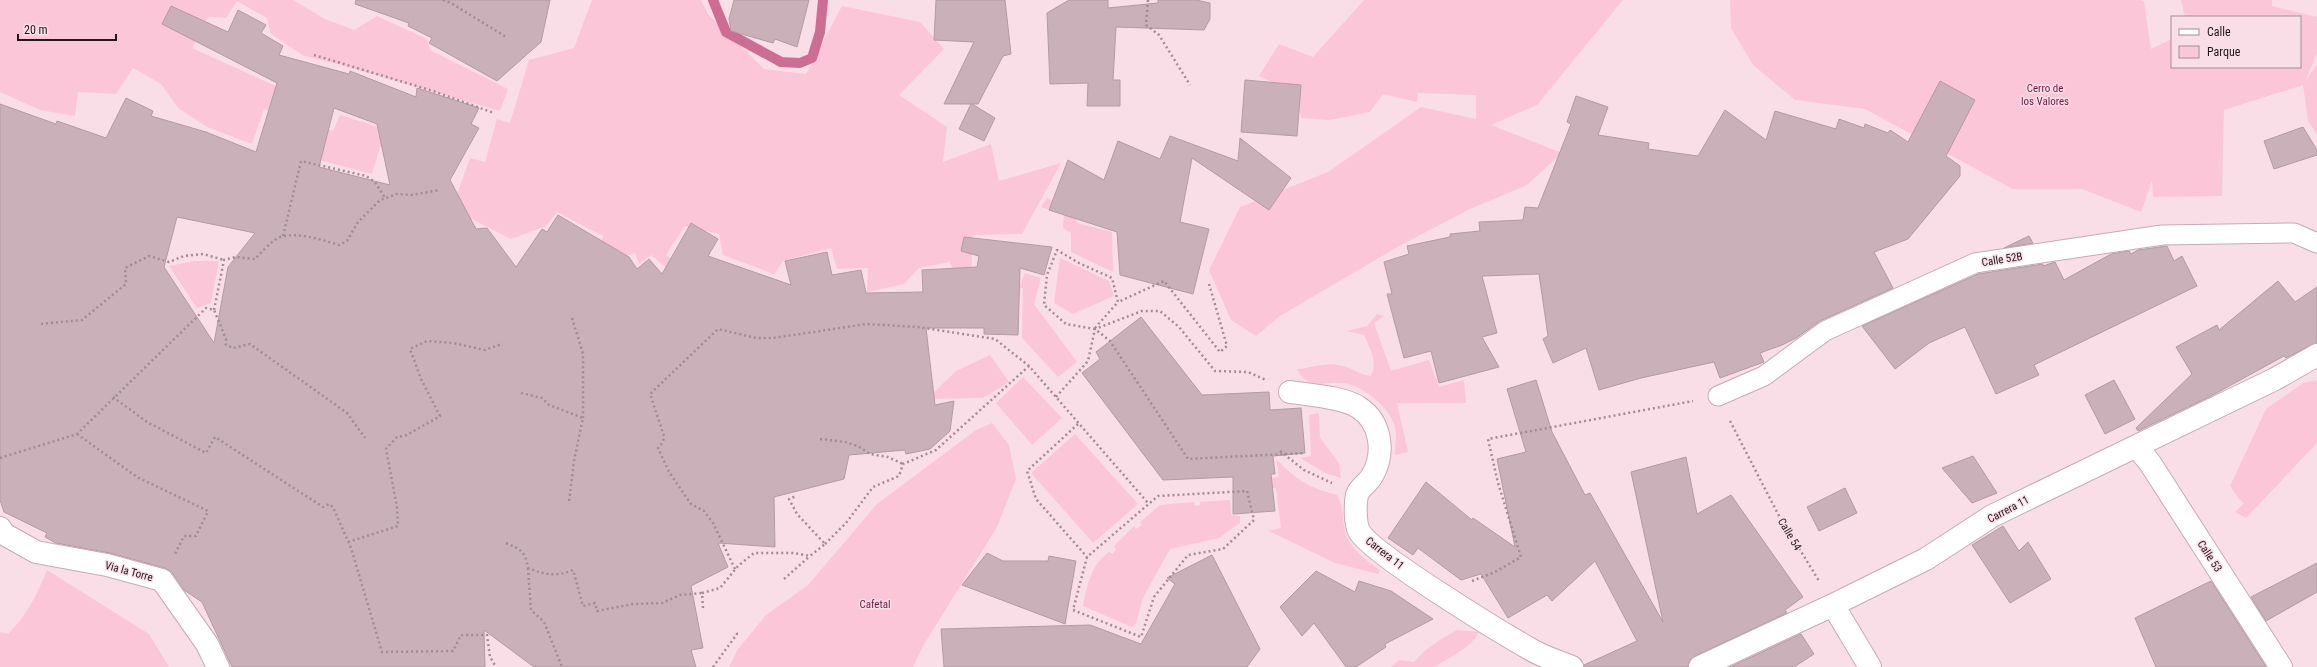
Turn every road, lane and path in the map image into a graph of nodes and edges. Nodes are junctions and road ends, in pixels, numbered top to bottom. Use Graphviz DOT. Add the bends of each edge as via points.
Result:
graph roads {
  1 [pos="443,0"];
  2 [pos="1148,0"];
  3 [pos="506,37"];
  4 [pos="314,55"];
  5 [pos="1190,85"];
  6 [pos="494,113"];
  7 [pos="440,190"];
  8 [pos="386,198"];
  9 [pos="283,236"];
  10 [pos="2317,243"];
  11 [pos="224,260"];
  12 [pos="1209,284"];
  13 [pos="1118,302"];
  14 [pos="214,310"];
  15 [pos="572,318"];
  16 [pos="41,324"];
  17 [pos="1095,329"];
  18 [pos="502,344"];
  19 [pos="2317,355"];
  20 [pos="1029,366"];
  21 [pos="1290,392"];
  22 [pos="521,393"];
  23 [pos="1718,396"];
  24 [pos="114,397"];
  25 [pos="1056,397"];
  26 [pos="583,418"];
  27 [pos="1078,424"];
  28 [pos="78,434"];
  29 [pos="365,438"];
  30 [pos="820,439"];
  31 [pos="2137,447"];
  32 [pos="1280,451"];
  33 [pos="1305,453"];
  34 [pos="0,458"];
  35 [pos="903,464"];
  36 [pos="1357,494"];
  37 [pos="796,496"];
  38 [pos="569,502"];
  39 [pos="1148,503"];
  40 [pos="0,528"];
  41 [pos="192,536"];
  42 [pos="348,542"];
  43 [pos="506,543"];
  44 [pos="825,544"];
  45 [pos="810,556"];
  46 [pos="1087,557"];
  47 [pos="528,568"];
  48 [pos="735,569"];
  49 [pos="784,579"];
  50 [pos="1440,592"];
  51 [pos="702,593"];
  52 [pos="1833,605"];
  53 [pos="703,608"];
  54 [pos="735,632"];
  55 [pos="218,667"];
  56 [pos="496,667"];
  57 [pos="562,667"];
  58 [pos="713,667"];
  59 [pos="1572,667"];
  60 [pos="1700,667"];
  61 [pos="1870,667"];
  62 [pos="2282,667"];
  1 -- 3 [label="path"];
  2 -- 5 [label="path" via="1146,25 1159,35"];
  4 -- 6 [label="path" via="433,91"];
  7 -- 8 [label="path" via="411,195 397,194"];
  8 -- 9 [label="path" via="380,200 358,222 347,241 339,245 315,239"];
  8 -- 9 [label="path" via="375,182 366,176 301,160"];
  9 -- 11 [label="path" via="255,259 236,257"];
  10 -- 23 [label="lane, Calle 52B" via="2294,234 2162,235 1975,263 1824,331 1764,376"];
  11 -- 14 [label="path"];
  11 -- 16 [label="path" via="203,254 184,256 169,262 148,256 125,268 126,284 82,320"];
  12 -- 13 [label="path" via="1227,346 1220,352 1164,281"];
  13 -- 17 [label="path"];
  13 -- 17 [label="path" via="1112,278 1057,250 1047,275 1044,305 1066,324"];
  14 -- 24 [label="path" via="206,308"];
  14 -- 29 [label="path" via="226,345 232,348 250,344 347,413"];
  15 -- 26 [label="path" via="584,354"];
  17 -- 21 [label="path" via="1142,311 1160,311 1179,327 1215,371 1248,372"];
  17 -- 25 [label="path" via="1088,361"];
  17 -- 33 [label="path" via="1110,341 1188,459"];
  18 -- 42 [label="path" via="485,350 453,343 427,341 410,349 421,379 440,416 405,436 398,437 386,449 397,506 398,526"];
  19 -- 31 [label="street, Carrera 11" via="2275,379"];
  20 -- 25 [label="path"];
  20 -- 35 [label="path" via="936,450"];
  20 -- 48 [label="path" via="995,339 918,327 866,324 773,338 756,338 718,329 650,394 664,436 658,448 669,472 691,504 704,511 713,523"];
  21 -- 36 [label="street" via="1358,407 1376,428 1380,456 1371,478"];
  22 -- 26 [label="path" via="542,398 549,405"];
  23 -- 50 [label="path" via="1488,439 1498,483 1521,557 1495,572"];
  23 -- 52 [label="path, Calle 54" via="1778,514"];
  24 -- 28 [label="path"];
  24 -- 42 [label="path" via="147,422 206,453 215,437 323,507 329,504"];
  25 -- 27 [label="path"];
  26 -- 38 [label="path"];
  27 -- 39 [label="path"];
  27 -- 46 [label="path" via="1027,471 1036,499"];
  28 -- 34 [label="path"];
  28 -- 41 [label="path" via="137,477 208,511 196,536"];
  30 -- 35 [label="path" via="845,442 858,446 870,454 888,457"];
  31 -- 52 [label="street, Carrera 11" via="1992,516 1926,559"];
  31 -- 62 [label="street, Calle 53" via="2150,463"];
  32 -- 36 [label="path" via="1310,474"];
  35 -- 44 [label="path" via="899,476 873,487 846,523"];
  36 -- 50 [label="street, Carrera 11" via="1356,519 1359,531 1369,544"];
  37 -- 44 [label="path" via="789,499 797,514"];
  39 -- 46 [label="path"];
  39 -- 46 [label="path" via="1158,496 1247,491 1254,520 1223,548 1188,555 1154,597 1141,637 1073,610"];
  40 -- 55 [label="street, Via la Torre" via="4,534 36,552 107,565 162,580 207,644"];
  42 -- 56 [label="path" via="382,652 453,651 461,634 487,635 490,657"];
  43 -- 47 [label="path" via="523,551 527,557"];
  44 -- 45 [label="path"];
  45 -- 48 [label="path" via="794,553 754,553"];
  45 -- 49 [label="path"];
  47 -- 51 [label="path" via="552,576 573,570 583,606 595,603 597,611 633,604 662,603 680,595"];
  47 -- 57 [label="path" via="531,610 544,622"];
  48 -- 51 [label="path" via="720,588"];
  50 -- 59 [label="street, Carrera 11" via="1532,650"];
  51 -- 53 [label="path"];
  52 -- 60 [label="street, Carrera 11"];
  52 -- 61 [label="street"];
  54 -- 58 [label="path" via="737,634"];
}
